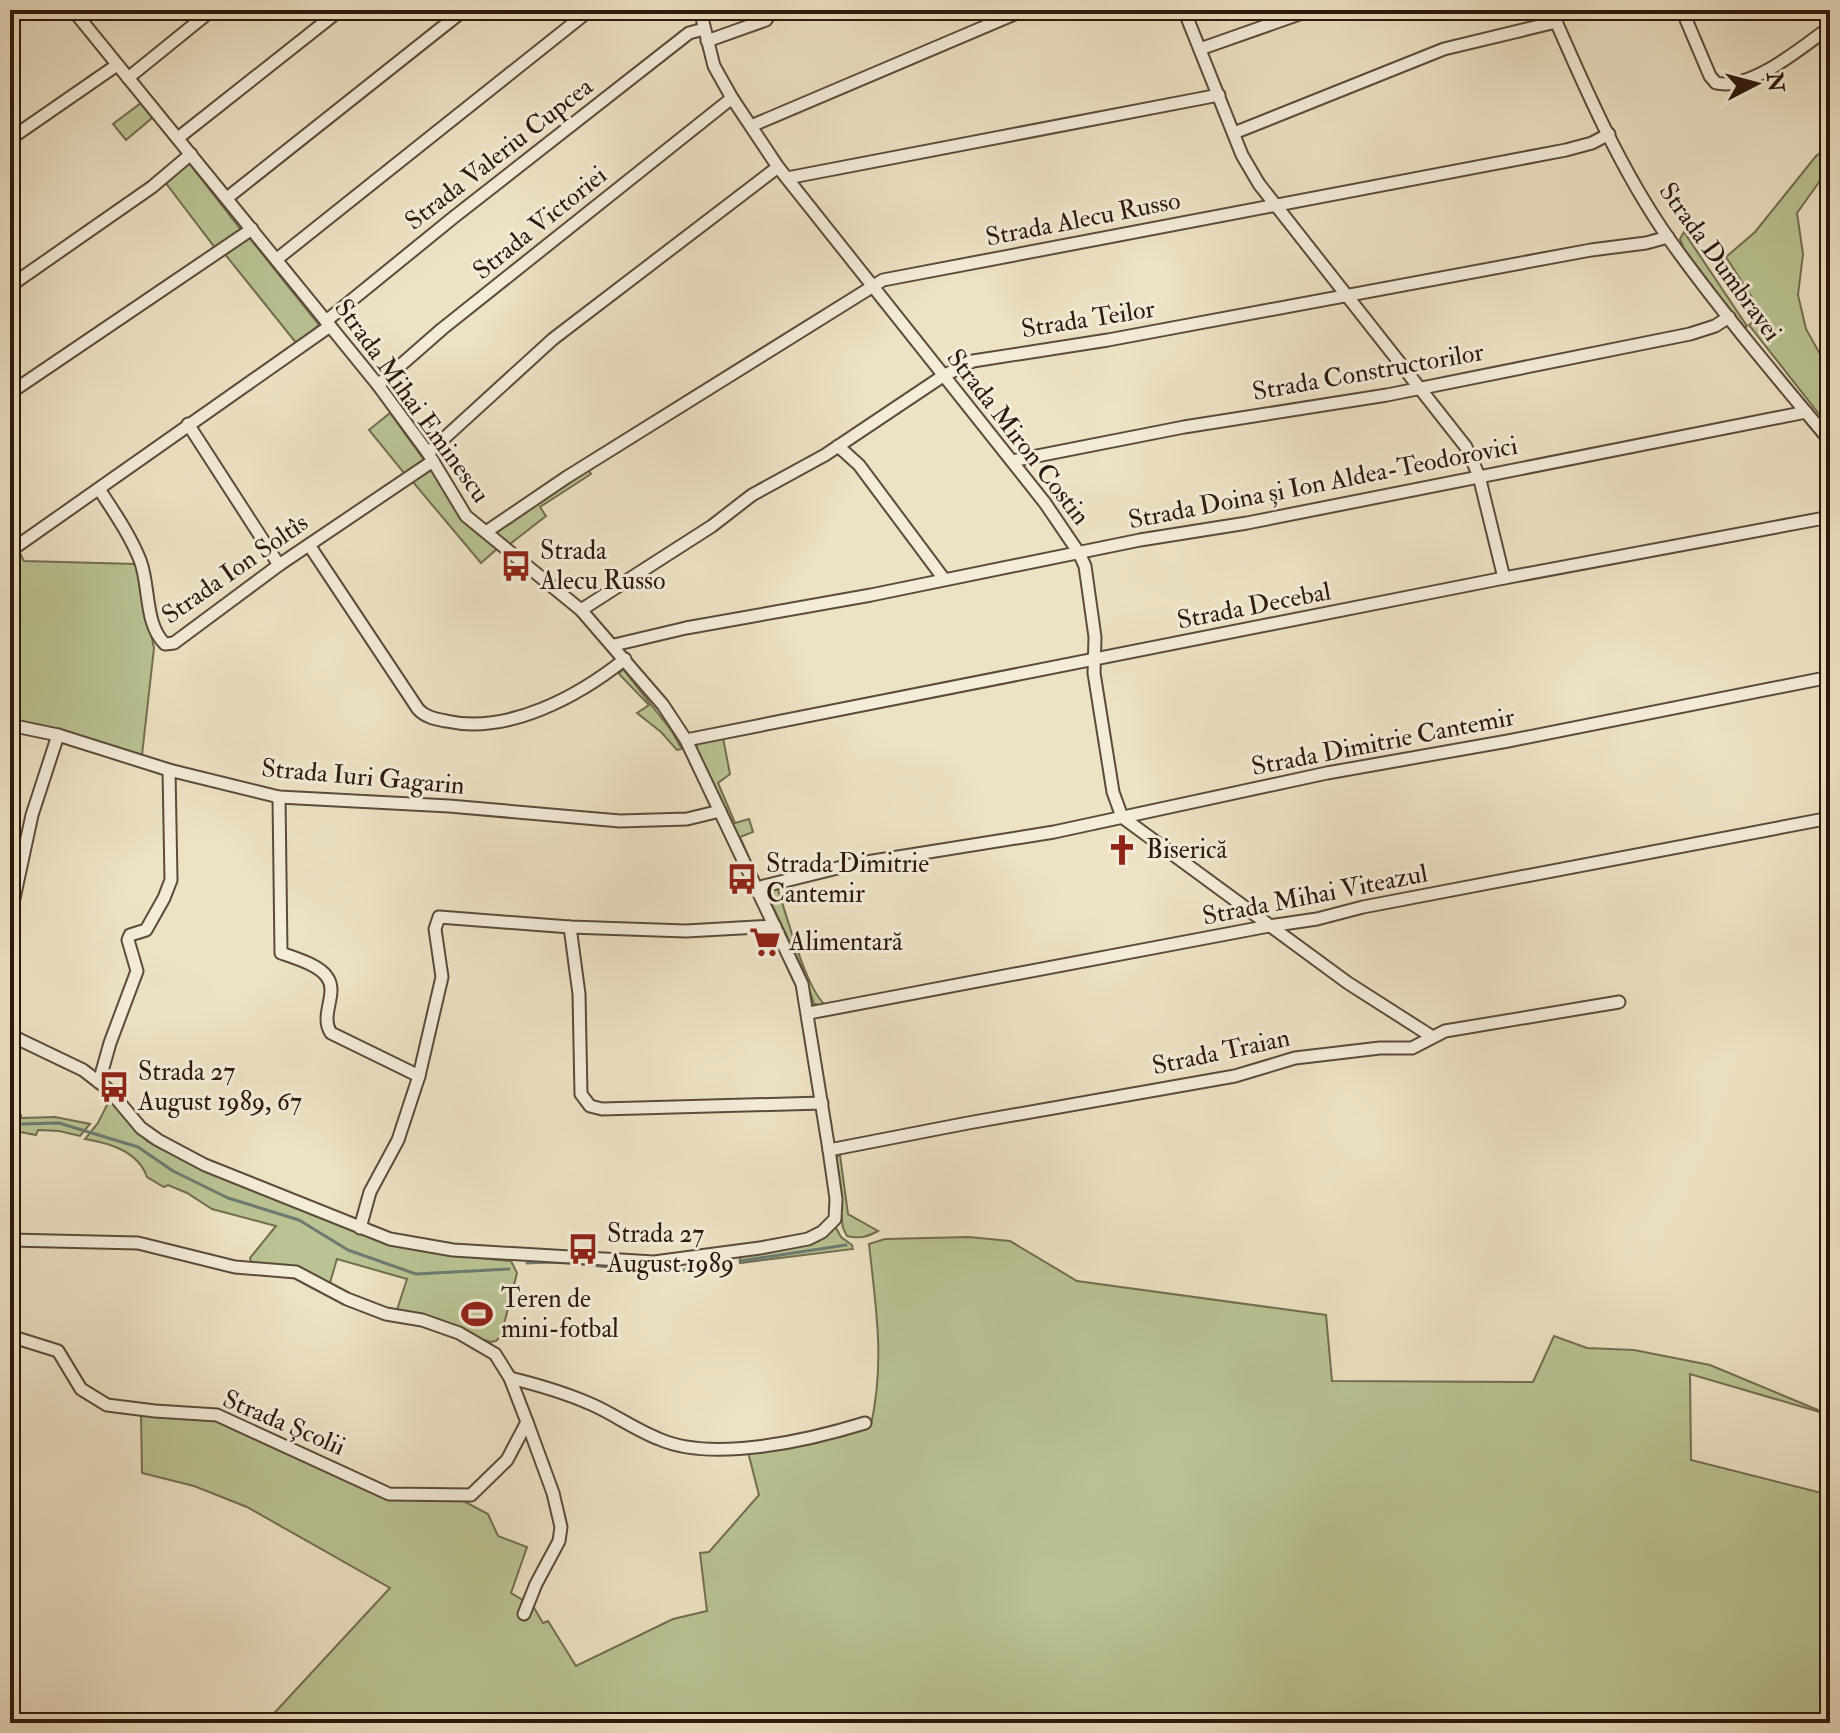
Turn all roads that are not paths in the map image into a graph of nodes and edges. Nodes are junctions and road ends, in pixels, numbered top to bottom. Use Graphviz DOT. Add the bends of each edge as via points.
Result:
graph roads {
  1 [pos="73,10"];
  2 [pos="212,10"];
  3 [pos="340,10"];
  4 [pos="464,10"];
  5 [pos="590,10"];
  6 [pos="700,10"];
  7 [pos="772,10"];
  8 [pos="1024,10"];
  9 [pos="1184,10"];
  10 [pos="1311,10"];
  11 [pos="1551,10"];
  12 [pos="1682,10"];
  13 [pos="1556,22"];
  14 [pos="1830,27"];
  15 [pos="706,35"];
  16 [pos="1200,49"];
  17 [pos="117,65"];
  18 [pos="128,78"];
  19 [pos="1219,95"];
  20 [pos="732,98"];
  21 [pos="751,126"];
  22 [pos="1234,133"];
  23 [pos="1609,134"];
  24 [pos="178,138"];
  25 [pos="10,139"];
  26 [pos="191,154"];
  27 [pos="778,167"];
  28 [pos="787,178"];
  29 [pos="227,198"];
  30 [pos="1275,205"];
  31 [pos="252,229"];
  32 [pos="1668,237"];
  33 [pos="277,259"];
  34 [pos="871,285"];
  35 [pos="10,286"];
  36 [pos="1345,296"];
  37 [pos="1729,317"];
  38 [pos="328,323"];
  39 [pos="943,376"];
  40 [pos="378,385"];
  41 [pos="1418,387"];
  42 [pos="10,393"];
  43 [pos="1806,412"];
  44 [pos="188,424"];
  45 [pos="1830,441"];
  46 [pos="838,446"];
  47 [pos="430,457"];
  48 [pos="1012,461"];
  49 [pos="1479,476"];
  50 [pos="99,489"];
  51 [pos="1830,517"];
  52 [pos="486,532"];
  53 [pos="309,545"];
  54 [pos="10,551"];
  55 [pos="1079,553"];
  56 [pos="279,565"];
  57 [pos="1504,578"];
  58 [pos="944,579"];
  59 [pos="581,610"];
  60 [pos="614,645"];
  61 [pos="625,659"];
  62 [pos="1095,659"];
  63 [pos="1830,677"];
  64 [pos="10,725"];
  65 [pos="58,735"];
  66 [pos="686,740"];
  67 [pos="169,770"];
  68 [pos="279,797"];
  69 [pos="720,811"];
  70 [pos="1122,817"];
  71 [pos="1830,818"];
  72 [pos="756,888"];
  73 [pos="10,917"];
  74 [pos="775,926"];
  75 [pos="1269,926"];
  76 [pos="570,927"];
  77 [pos="1619,1002"];
  78 [pos="809,1013"];
  79 [pos="10,1035"];
  80 [pos="1431,1036"];
  81 [pos="419,1076"];
  82 [pos="99,1082"];
  83 [pos="822,1103"];
  84 [pos="829,1150"];
  85 [pos="360,1228"];
  86 [pos="10,1240"];
  87 [pos="10,1336"];
  88 [pos="510,1378"];
  89 [pos="527,1422"];
  90 [pos="865,1423"];
  91 [pos="524,1614"];
  1 -- 17 [label="street, Strada Mihai Eminescu"];
  2 -- 18 [label="street"];
  3 -- 24 [label="street"];
  4 -- 29 [label="street"];
  5 -- 33 [label="street"];
  6 -- 15 [label="street, Strada Miron Costin"];
  7 -- 15 [label="street, Strada Valeriu Cupcea" via="766,20"];
  8 -- 21 [label="street"];
  9 -- 16 [label="street"];
  10 -- 16 [label="street"];
  11 -- 13 [label="street, Strada Dumbravei"];
  12 -- 14 [label="street" via="1710,76 1727,86 1787,58"];
  13 -- 22 [label="street" via="1444,49"];
  13 -- 23 [label="street, Strada Dumbravei"];
  15 -- 20 [label="street, Strada Miron Costin" via="714,66"];
  15 -- 38 [label="street, Strada Valeriu Cupcea" via="689,33"];
  16 -- 19 [label="street"];
  17 -- 18 [label="street, Strada Mihai Eminescu"];
  17 -- 25 [label="street"];
  18 -- 24 [label="street, Strada Mihai Eminescu"];
  19 -- 22 [label="street"];
  19 -- 28 [label="street"];
  20 -- 21 [label="street, Strada Miron Costin"];
  20 -- 40 [label="street, Strada Victoriei"];
  21 -- 27 [label="street, Strada Miron Costin"];
  22 -- 30 [label="street"];
  23 -- 30 [label="street, Strada Alecu Russo" via="1566,150"];
  23 -- 32 [label="street, Strada Dumbravei"];
  24 -- 26 [label="street, Strada Mihai Eminescu"];
  26 -- 29 [label="street, Strada Mihai Eminescu"];
  26 -- 35 [label="street"];
  27 -- 28 [label="street, Strada Miron Costin"];
  27 -- 47 [label="street, Strada Ion Soltîs" via="553,339"];
  28 -- 34 [label="street, Strada Miron Costin"];
  29 -- 31 [label="street, Strada Mihai Eminescu"];
  30 -- 34 [label="street, Strada Alecu Russo" via="899,275"];
  30 -- 36 [label="street"];
  31 -- 33 [label="street, Strada Mihai Eminescu"];
  31 -- 42 [label="street"];
  32 -- 36 [label="street, Strada Teilor"];
  32 -- 37 [label="street, Strada Dumbravei"];
  33 -- 38 [label="street, Strada Mihai Eminescu"];
  34 -- 39 [label="street, Strada Miron Costin"];
  34 -- 52 [label="street, Strada Alecu Russo"];
  36 -- 39 [label="street, Strada Teilor" via="973,361"];
  36 -- 41 [label="street"];
  37 -- 41 [label="street, Strada Constructorilor" via="1690,334"];
  37 -- 43 [label="street, Strada Dumbravei"];
  38 -- 40 [label="street, Strada Mihai Eminescu"];
  38 -- 44 [label="street, Strada Valeriu Cupcea"];
  39 -- 46 [label="street, Strada Teilor"];
  39 -- 48 [label="street, Strada Miron Costin"];
  40 -- 47 [label="street, Strada Mihai Eminescu"];
  41 -- 48 [label="street, Strada Constructorilor"];
  41 -- 49 [label="street" via="1466,447"];
  43 -- 45 [label="street, Strada Dumbravei"];
  43 -- 49 [label="street, Strada Doina și Ion Aldea-Teodorovici"];
  44 -- 50 [label="street, Strada Valeriu Cupcea"];
  44 -- 56 [label="street"];
  46 -- 58 [label="street" via="859,465"];
  46 -- 59 [label="street, Strada Teilor" via="752,495"];
  47 -- 52 [label="street, Strada Mihai Eminescu" via="458,505"];
  47 -- 53 [label="street, Strada Ion Soltîs"];
  48 -- 55 [label="street, Strada Miron Costin"];
  49 -- 55 [label="street, Strada Doina și Ion Aldea-Teodorovici"];
  49 -- 57 [label="street"];
  50 -- 54 [label="street, Strada Valeriu Cupcea"];
  50 -- 56 [label="street, Strada Ion Soltîs" via="141,562 152,619 165,644 193,631"];
  51 -- 57 [label="street, Strada Decebal"];
  52 -- 59 [label="street, Strada Mihai Eminescu"];
  53 -- 56 [label="street, Strada Ion Soltîs"];
  53 -- 61 [label="street" via="418,709 433,718 468,723 545,708"];
  55 -- 58 [label="street, Strada Doina și Ion Aldea-Teodorovici"];
  55 -- 62 [label="street, Strada Miron Costin" via="1092,605"];
  57 -- 62 [label="street, Strada Decebal"];
  58 -- 60 [label="street, Strada Doina și Ion Aldea-Teodorovici"];
  59 -- 60 [label="street, Strada Mihai Eminescu"];
  60 -- 61 [label="street, Strada Mihai Eminescu"];
  61 -- 66 [label="street, Strada Mihai Eminescu"];
  62 -- 66 [label="street, Strada Decebal"];
  62 -- 70 [label="street, Strada Miron Costin" via="1113,792"];
  63 -- 70 [label="street, Strada Dimitrie Cantemir"];
  64 -- 65 [label="street, Strada Iuri Gagarin"];
  65 -- 67 [label="street, Strada Iuri Gagarin"];
  65 -- 73 [label="street" via="32,815"];
  66 -- 69 [label="street, Strada Mihai Eminescu"];
  67 -- 68 [label="street, Strada Iuri Gagarin"];
  67 -- 82 [label="street" via="171,880 146,930 128,940 137,971"];
  68 -- 69 [label="street, Strada Iuri Gagarin" via="620,821 687,819"];
  68 -- 81 [label="street" via="281,953 327,977 331,1033"];
  69 -- 72 [label="street, Strada Mihai Eminescu"];
  70 -- 72 [label="street, Strada Dimitrie Cantemir" via="854,864"];
  70 -- 75 [label="street"];
  71 -- 75 [label="street, Strada Mihai Viteazul"];
  72 -- 74 [label="street, Strada Mihai Eminescu"];
  74 -- 76 [label="street" via="686,931"];
  74 -- 78 [label="street, Strada Mihai Eminescu" via="802,984"];
  75 -- 78 [label="street, Strada Mihai Viteazul"];
  75 -- 80 [label="street"];
  76 -- 81 [label="street" via="439,917 435,929 442,977"];
  76 -- 83 [label="street" via="579,994 581,1094 594,1108"];
  77 -- 80 [label="street, Strada Traian"];
  78 -- 83 [label="street, Strada Mihai Eminescu"];
  79 -- 82 [label="street"];
  80 -- 84 [label="street, Strada Traian" via="1412,1048 1295,1058 1235,1076"];
  81 -- 85 [label="street"];
  82 -- 85 [label="street" via="158,1140 205,1165"];
  83 -- 84 [label="street, Strada Mihai Eminescu"];
  84 -- 85 [label="street, Strada Mihai Eminescu" via="835,1219 808,1239 654,1262 453,1250"];
  86 -- 88 [label="street" via="138,1243 224,1265 296,1272 386,1314 459,1333 495,1354"];
  87 -- 89 [label="street, Strada Școlii" via="58,1351 81,1389 107,1405 217,1415 389,1494 471,1495 507,1460"];
  88 -- 89 [label="street"];
  88 -- 90 [label="street" via="556,1390 661,1441 688,1448 718,1450 814,1438"];
  89 -- 91 [label="street" via="561,1527"];
}
